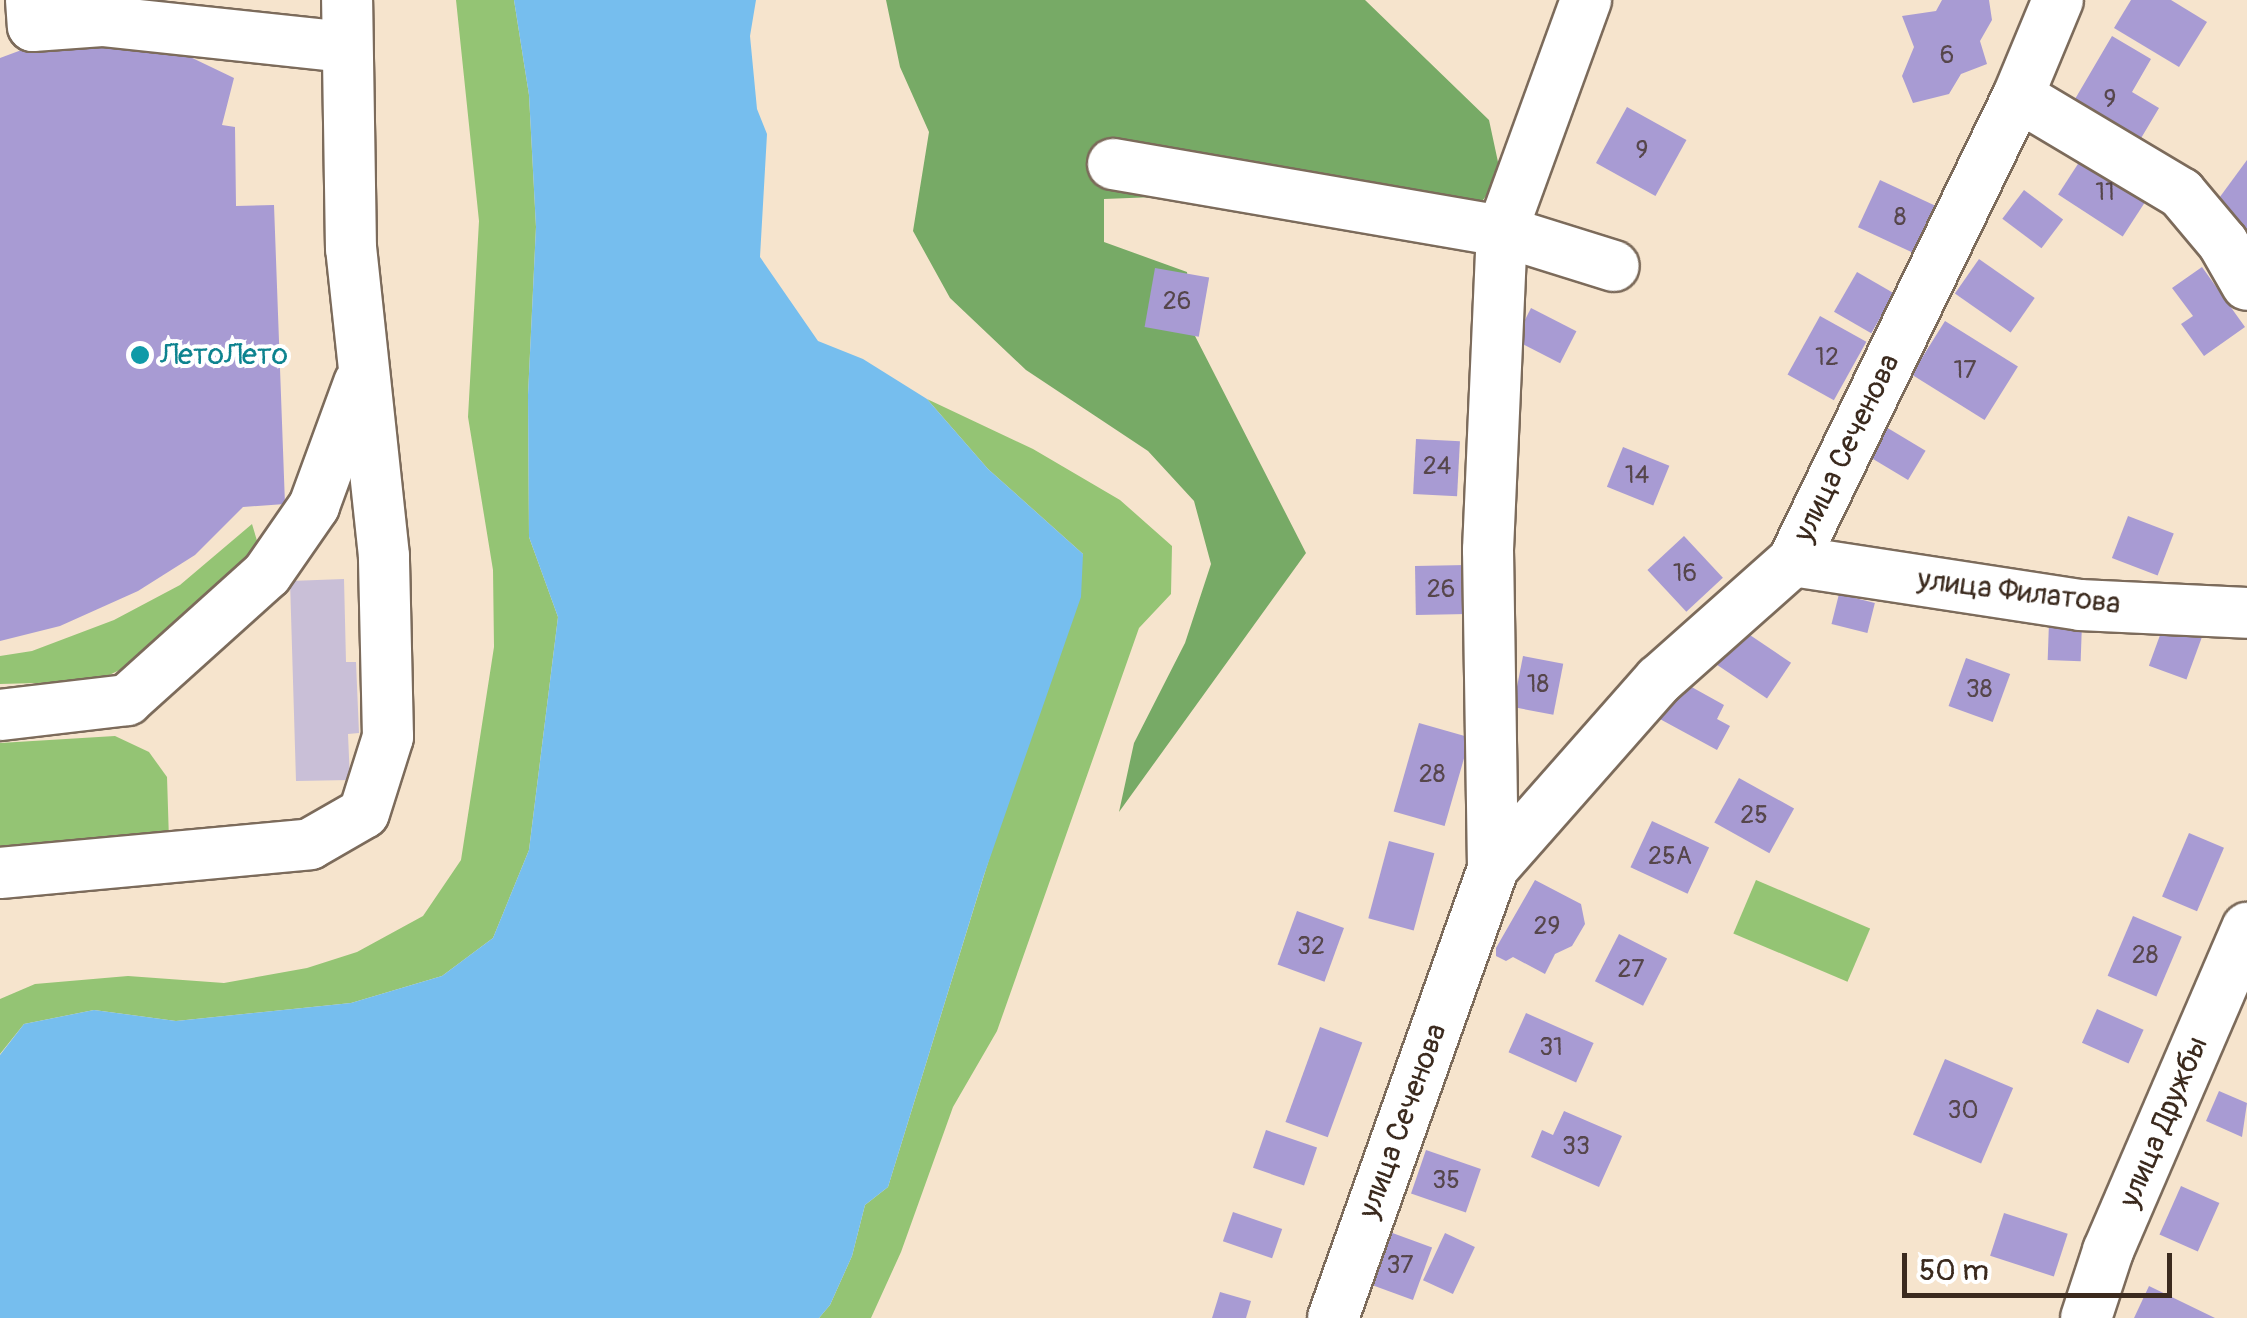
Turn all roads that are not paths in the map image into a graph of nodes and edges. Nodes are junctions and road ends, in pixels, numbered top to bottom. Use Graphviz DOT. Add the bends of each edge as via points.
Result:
graph roads {
  1 [pos="32,0"];
  2 [pos="1586,0"];
  3 [pos="2058,0"];
  4 [pos="347,24"];
  5 [pos="2018,96"];
  6 [pos="1113,164"];
  7 [pos="1502,230"];
  8 [pos="1614,266"];
  9 [pos="2247,285"];
  10 [pos="363,370"];
  11 [pos="1793,560"];
  12 [pos="2247,614"];
  13 [pos="0,715"];
  14 [pos="1493,868"];
  15 [pos="0,873"];
  16 [pos="2247,928"];
  17 [pos="1333,1318"];
  18 [pos="2086,1318"];
  1 -- 4 [label="street" via="33,26"];
  2 -- 7 [label="street, улица Сеченова"];
  3 -- 5 [label="street, улица Сеченова"];
  4 -- 10 [label="street" via="351,248"];
  5 -- 9 [label="street" via="2180,193 2223,243"];
  5 -- 11 [label="street, улица Сеченова"];
  6 -- 7 [label="street"];
  7 -- 8 [label="street"];
  7 -- 14 [label="street, улица Сеченова" via="1488,550"];
  10 -- 13 [label="street" via="314,506 267,574 127,700"];
  10 -- 15 [label="street" via="384,556 388,737 364,813 310,844"];
  11 -- 12 [label="street, улица Филатова" via="2080,604"];
  11 -- 14 [label="street, улица Сеченова" via="1659,680"];
  14 -- 17 [label="street, улица Сеченова"];
  16 -- 18 [label="street, улица Дружбы" via="2108,1250"];
}
